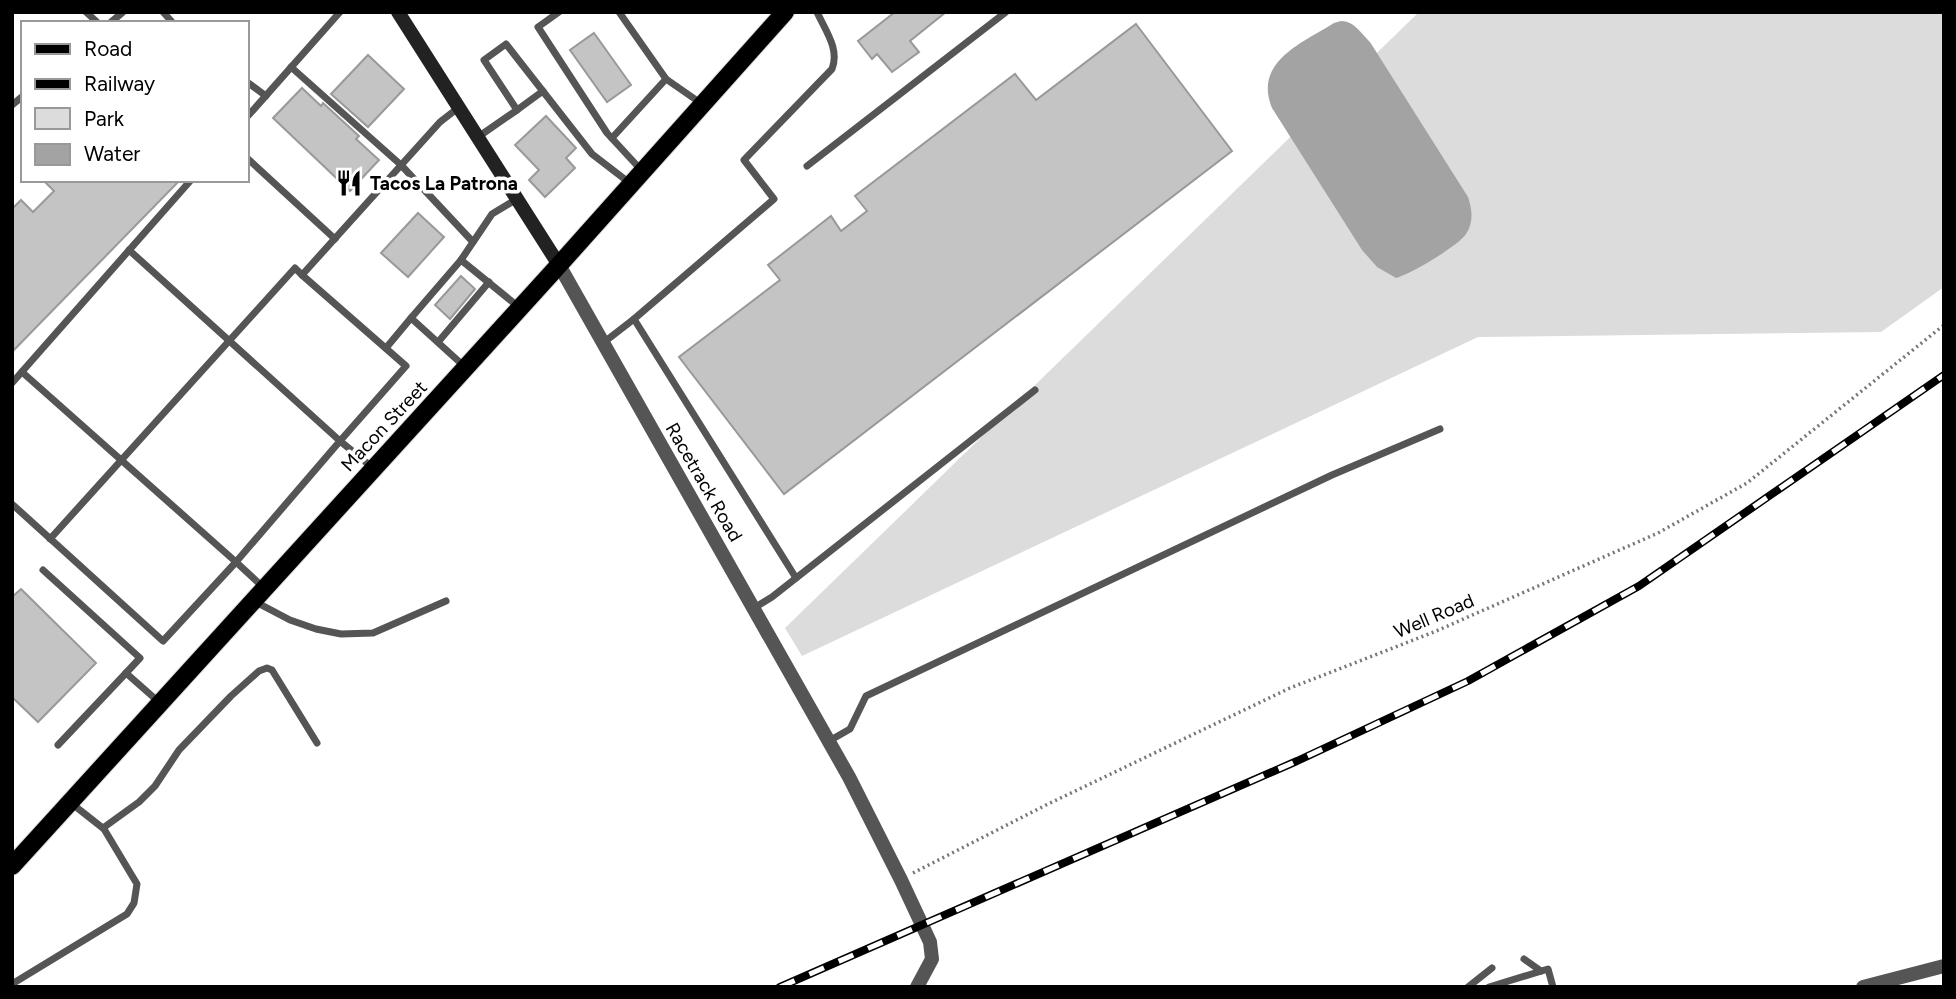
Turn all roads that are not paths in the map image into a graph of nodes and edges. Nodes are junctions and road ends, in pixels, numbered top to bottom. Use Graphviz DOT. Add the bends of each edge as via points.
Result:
graph roads {
  1 [pos="340,12"];
  2 [pos="398,12"];
  3 [pos="559,12"];
  4 [pos="619,12"];
  5 [pos="785,12"];
  6 [pos="817,12"];
  7 [pos="1006,12"];
  8 [pos="291,67"];
  9 [pos="666,79"];
  10 [pos="248,83"];
  11 [pos="543,91"];
  12 [pos="266,96"];
  13 [pos="702,105"];
  14 [pos="459,108"];
  15 [pos="517,110"];
  16 [pos="248,116"];
  17 [pos="478,137"];
  18 [pos="611,138"];
  19 [pos="248,159"];
  20 [pos="401,165"];
  21 [pos="807,166"];
  22 [pos="637,178"];
  23 [pos="189,182"];
  24 [pos="517,199"];
  25 [pos="334,239"];
  26 [pos="473,242"];
  27 [pos="130,250"];
  28 [pos="461,260"];
  29 [pos="559,265"];
  30 [pos="302,275"];
  31 [pos="489,282"];
  32 [pos="439,286"];
  33 [pos="447,292"];
  34 [pos="520,308"];
  35 [pos="411,318"];
  36 [pos="634,319"];
  37 [pos="229,341"];
  38 [pos="439,341"];
  39 [pos="603,344"];
  40 [pos="386,348"];
  41 [pos="466,367"];
  42 [pos="22,372"];
  43 [pos="12,383"];
  44 [pos="1035,390"];
  45 [pos="1440,429"];
  46 [pos="340,440"];
  47 [pos="121,460"];
  48 [pos="373,468"];
  49 [pos="12,504"];
  50 [pos="51,539"];
  51 [pos="236,562"];
  52 [pos="43,570"];
  53 [pos="796,578"];
  54 [pos="259,594"];
  55 [pos="446,601"];
  56 [pos="753,608"];
  57 [pos="126,673"];
  58 [pos="160,704"];
  59 [pos="829,742"];
  60 [pos="317,743"];
  61 [pos="58,745"];
  62 [pos="71,802"];
  63 [pos="103,828"];
  64 [pos="12,866"];
  65 [pos="1524,958"];
  66 [pos="1944,965"];
  67 [pos="1492,968"];
  68 [pos="1544,970"];
  69 [pos="12,984"];
  70 [pos="917,987"];
  71 [pos="1468,987"];
  72 [pos="1489,987"];
  73 [pos="1553,987"];
  74 [pos="1863,987"];
  1 -- 8 [label="lane"];
  2 -- 14 [label="street, Racetrack Road"];
  3 -- 18 [label="lane" via="538,27"];
  4 -- 9 [label="lane"];
  5 -- 13 [label="main road, Macon Street"];
  6 -- 36 [label="lane" via="835,51 832,69 744,160 774,199"];
  7 -- 21 [label="lane"];
  8 -- 12 [label="lane"];
  8 -- 20 [label="lane"];
  9 -- 13 [label="lane"];
  9 -- 18 [label="lane"];
  10 -- 12 [label="lane"];
  11 -- 15 [label="lane"];
  11 -- 15 [label="lane" via="506,44 484,60"];
  11 -- 22 [label="lane" via="592,154"];
  12 -- 16 [label="lane"];
  13 -- 22 [label="main road, Macon Street"];
  14 -- 17 [label="street, Racetrack Road"];
  14 -- 20 [label="lane"];
  15 -- 17 [label="lane"];
  17 -- 24 [label="street, Racetrack Road"];
  18 -- 22 [label="lane"];
  19 -- 25 [label="lane"];
  20 -- 25 [label="lane"];
  20 -- 26 [label="lane"];
  22 -- 29 [label="main road, Macon Street"];
  23 -- 27 [label="lane"];
  24 -- 26 [label="lane" via="492,214"];
  24 -- 29 [label="street, Racetrack Road"];
  25 -- 30 [label="lane"];
  26 -- 28 [label="lane"];
  27 -- 37 [label="lane"];
  27 -- 42 [label="lane"];
  28 -- 31 [label="lane"];
  28 -- 32 [label="lane"];
  29 -- 34 [label="main road, Macon Street"];
  29 -- 39 [label="street, Racetrack Road"];
  30 -- 37 [label="lane" via="295,268"];
  30 -- 40 [label="lane"];
  31 -- 34 [label="lane"];
  31 -- 38 [label="lane"];
  32 -- 33 [label="lane"];
  32 -- 35 [label="lane"];
  34 -- 41 [label="main road, Macon Street"];
  35 -- 38 [label="lane"];
  35 -- 40 [label="lane"];
  36 -- 39 [label="lane"];
  36 -- 53 [label="lane"];
  37 -- 46 [label="lane"];
  37 -- 47 [label="lane"];
  38 -- 41 [label="lane"];
  39 -- 56 [label="street, Racetrack Road"];
  40 -- 46 [label="lane" via="407,366"];
  41 -- 48 [label="main road, Macon Street"];
  42 -- 43 [label="lane"];
  42 -- 47 [label="lane"];
  44 -- 53 [label="lane"];
  45 -- 59 [label="lane" via="1308,486 866,696 850,729"];
  46 -- 48 [label="lane"];
  46 -- 51 [label="lane"];
  47 -- 50 [label="lane"];
  47 -- 51 [label="lane"];
  48 -- 54 [label="main road, Macon Street"];
  49 -- 50 [label="lane"];
  50 -- 51 [label="lane" via="163,641"];
  51 -- 54 [label="lane"];
  52 -- 57 [label="lane" via="140,658"];
  53 -- 56 [label="lane"];
  54 -- 55 [label="lane" via="290,620 341,634 373,633"];
  54 -- 58 [label="main road, Macon Street"];
  56 -- 59 [label="street, Racetrack Road"];
  57 -- 58 [label="lane"];
  57 -- 61 [label="lane"];
  58 -- 62 [label="main road, Macon Street"];
  59 -- 70 [label="street, Racetrack Road" via="930,942 932,959"];
  60 -- 63 [label="lane" via="272,670 259,671 179,750 155,786"];
  62 -- 63 [label="lane"];
  62 -- 64 [label="main road, Macon Street"];
  63 -- 69 [label="lane" via="137,884 134,902 127,914"];
  65 -- 68 [label="lane"];
  66 -- 74 [label="street"];
  67 -- 71 [label="lane"];
  68 -- 72 [label="lane"];
  68 -- 73 [label="lane"];
}
